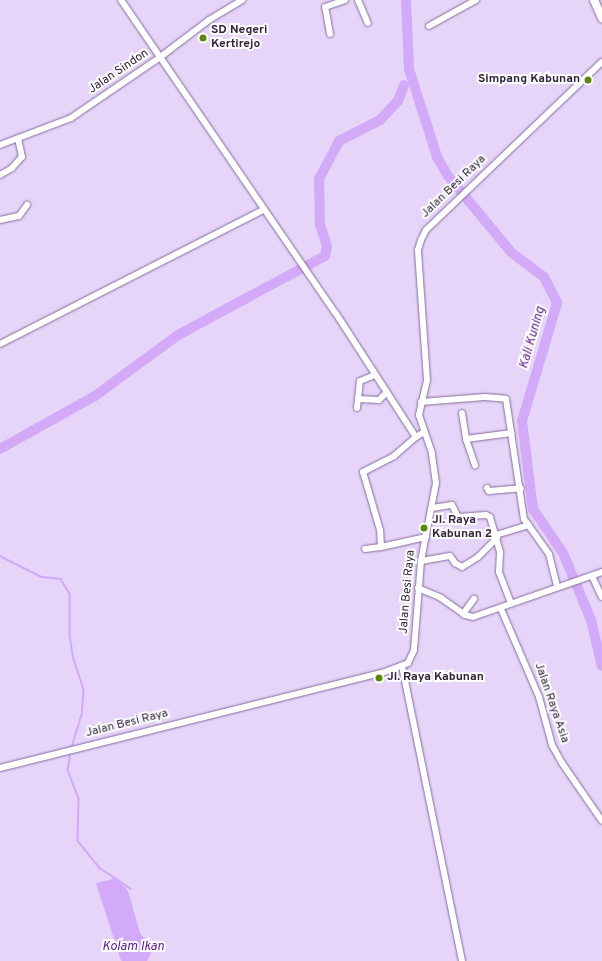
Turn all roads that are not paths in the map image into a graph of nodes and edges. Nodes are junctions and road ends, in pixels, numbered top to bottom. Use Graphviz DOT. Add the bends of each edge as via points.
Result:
graph roads {
  1 [pos="121,0"];
  2 [pos="242,0"];
  3 [pos="345,0"];
  4 [pos="358,0"];
  5 [pos="476,0"];
  6 [pos="594,0"];
  7 [pos="335,1"];
  8 [pos="602,18"];
  9 [pos="368,23"];
  10 [pos="429,26"];
  11 [pos="330,34"];
  12 [pos="159,58"];
  13 [pos="602,62"];
  14 [pos="18,138"];
  15 [pos="0,145"];
  16 [pos="0,175"];
  17 [pos="27,205"];
  18 [pos="263,210"];
  19 [pos="0,220"];
  20 [pos="0,344"];
  21 [pos="375,375"];
  22 [pos="387,392"];
  23 [pos="358,399"];
  24 [pos="421,402"];
  25 [pos="357,408"];
  26 [pos="462,413"];
  27 [pos="424,432"];
  28 [pos="512,433"];
  29 [pos="416,438"];
  30 [pos="466,439"];
  31 [pos="475,465"];
  32 [pos="487,488"];
  33 [pos="521,488"];
  34 [pos="432,508"];
  35 [pos="528,525"];
  36 [pos="426,537"];
  37 [pos="496,537"];
  38 [pos="381,547"];
  39 [pos="366,549"];
  40 [pos="421,560"];
  41 [pos="602,572"];
  42 [pos="592,576"];
  43 [pos="557,587"];
  44 [pos="418,588"];
  45 [pos="602,597"];
  46 [pos="474,599"];
  47 [pos="511,604"];
  48 [pos="501,609"];
  49 [pos="463,614"];
  50 [pos="402,666"];
  51 [pos="0,768"];
  52 [pos="602,820"];
  53 [pos="462,961"];
  1 -- 12 [label="street"];
  2 -- 12 [label="street, Jalan Sindon" via="209,20"];
  3 -- 7 [label="street"];
  4 -- 9 [label="street"];
  5 -- 10 [label="street"];
  6 -- 8 [label="main road"];
  7 -- 11 [label="street" via="325,10"];
  12 -- 14 [label="street, Jalan Sindon" via="71,118"];
  12 -- 18 [label="street"];
  13 -- 24 [label="street, Jalan Besi Raya" via="426,230 418,250 427,371"];
  14 -- 15 [label="street, Jalan Sindon"];
  14 -- 16 [label="street" via="22,157 12,168"];
  17 -- 19 [label="street" via="19,216"];
  18 -- 20 [label="street" via="155,268"];
  18 -- 21 [label="street" via="318,287"];
  21 -- 22 [label="street"];
  21 -- 23 [label="street" via="360,381"];
  22 -- 23 [label="street" via="378,400"];
  22 -- 29 [label="street"];
  23 -- 25 [label="street"];
  24 -- 27 [label="street, Jalan Besi Raya" via="419,415"];
  24 -- 28 [label="street" via="504,397"];
  26 -- 30 [label="street"];
  27 -- 29 [label="street"];
  27 -- 34 [label="street, Jalan Besi Raya" via="436,474"];
  28 -- 30 [label="street"];
  28 -- 33 [label="street"];
  29 -- 38 [label="street" via="394,456 363,472 380,526"];
  30 -- 31 [label="street"];
  32 -- 33 [label="street"];
  33 -- 35 [label="street" via="522,513"];
  34 -- 36 [label="street, Jalan Besi Raya"];
  34 -- 37 [label="street" via="452,505 460,518 488,516"];
  35 -- 37 [label="street"];
  35 -- 43 [label="street" via="550,554"];
  36 -- 38 [label="street"];
  36 -- 40 [label="street, Jalan Besi Raya"];
  37 -- 40 [label="street" via="474,561 462,566 455,564 450,556"];
  37 -- 47 [label="street" via="501,557 499,572"];
  38 -- 39 [label="street"];
  40 -- 44 [label="street, Jalan Besi Raya"];
  41 -- 42 [label="street"];
  42 -- 43 [label="street"];
  42 -- 45 [label="street"];
  43 -- 47 [label="street"];
  44 -- 49 [label="street" via="441,598"];
  44 -- 50 [label="street, Jalan Besi Raya" via="414,650 408,663"];
  46 -- 49 [label="street"];
  47 -- 48 [label="street"];
  48 -- 49 [label="street" via="473,617"];
  48 -- 52 [label="street, Jalan Raya Asia" via="539,697 552,744 562,763"];
  50 -- 51 [label="street, Jalan Besi Raya"];
  50 -- 53 [label="street"];
}
